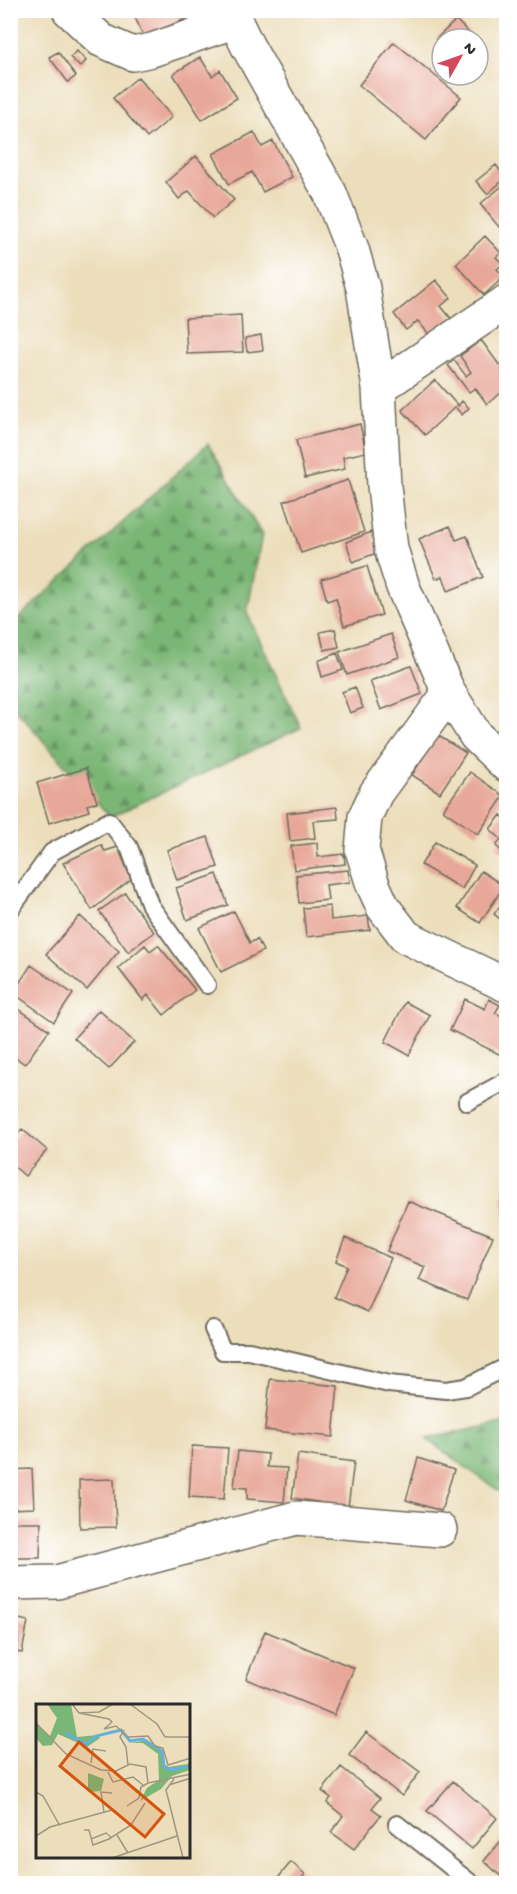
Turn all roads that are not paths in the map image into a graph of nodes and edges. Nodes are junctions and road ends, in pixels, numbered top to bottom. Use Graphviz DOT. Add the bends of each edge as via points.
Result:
graph roads {
  1 [pos="69,10"];
  2 [pos="233,16"];
  3 [pos="507,302"];
  4 [pos="379,388"];
  5 [pos="449,693"];
  6 [pos="507,765"];
  7 [pos="10,910"];
  8 [pos="207,985"];
  9 [pos="507,985"];
  10 [pos="507,1081"];
  11 [pos="467,1102"];
  12 [pos="213,1329"];
  13 [pos="507,1367"];
  14 [pos="440,1530"];
  15 [pos="10,1583"];
  16 [pos="396,1824"];
  17 [pos="472,1884"];
  1 -- 2 [label="street" via="101,40 133,54 152,50"];
  2 -- 4 [label="street" via="330,193 352,249 363,288"];
  3 -- 4 [label="street"];
  4 -- 5 [label="street" via="391,549 403,587"];
  5 -- 6 [label="street" via="476,736"];
  5 -- 9 [label="street" via="376,793 365,817 362,850 383,907 406,937"];
  7 -- 8 [label="lane" via="52,852 108,821 129,847 150,905"];
  10 -- 11 [label="lane"];
  12 -- 13 [label="lane" via="223,1351 249,1351 389,1384 446,1390 466,1387"];
  14 -- 15 [label="street" via="296,1518 57,1582"];
  16 -- 17 [label="lane"];
}
